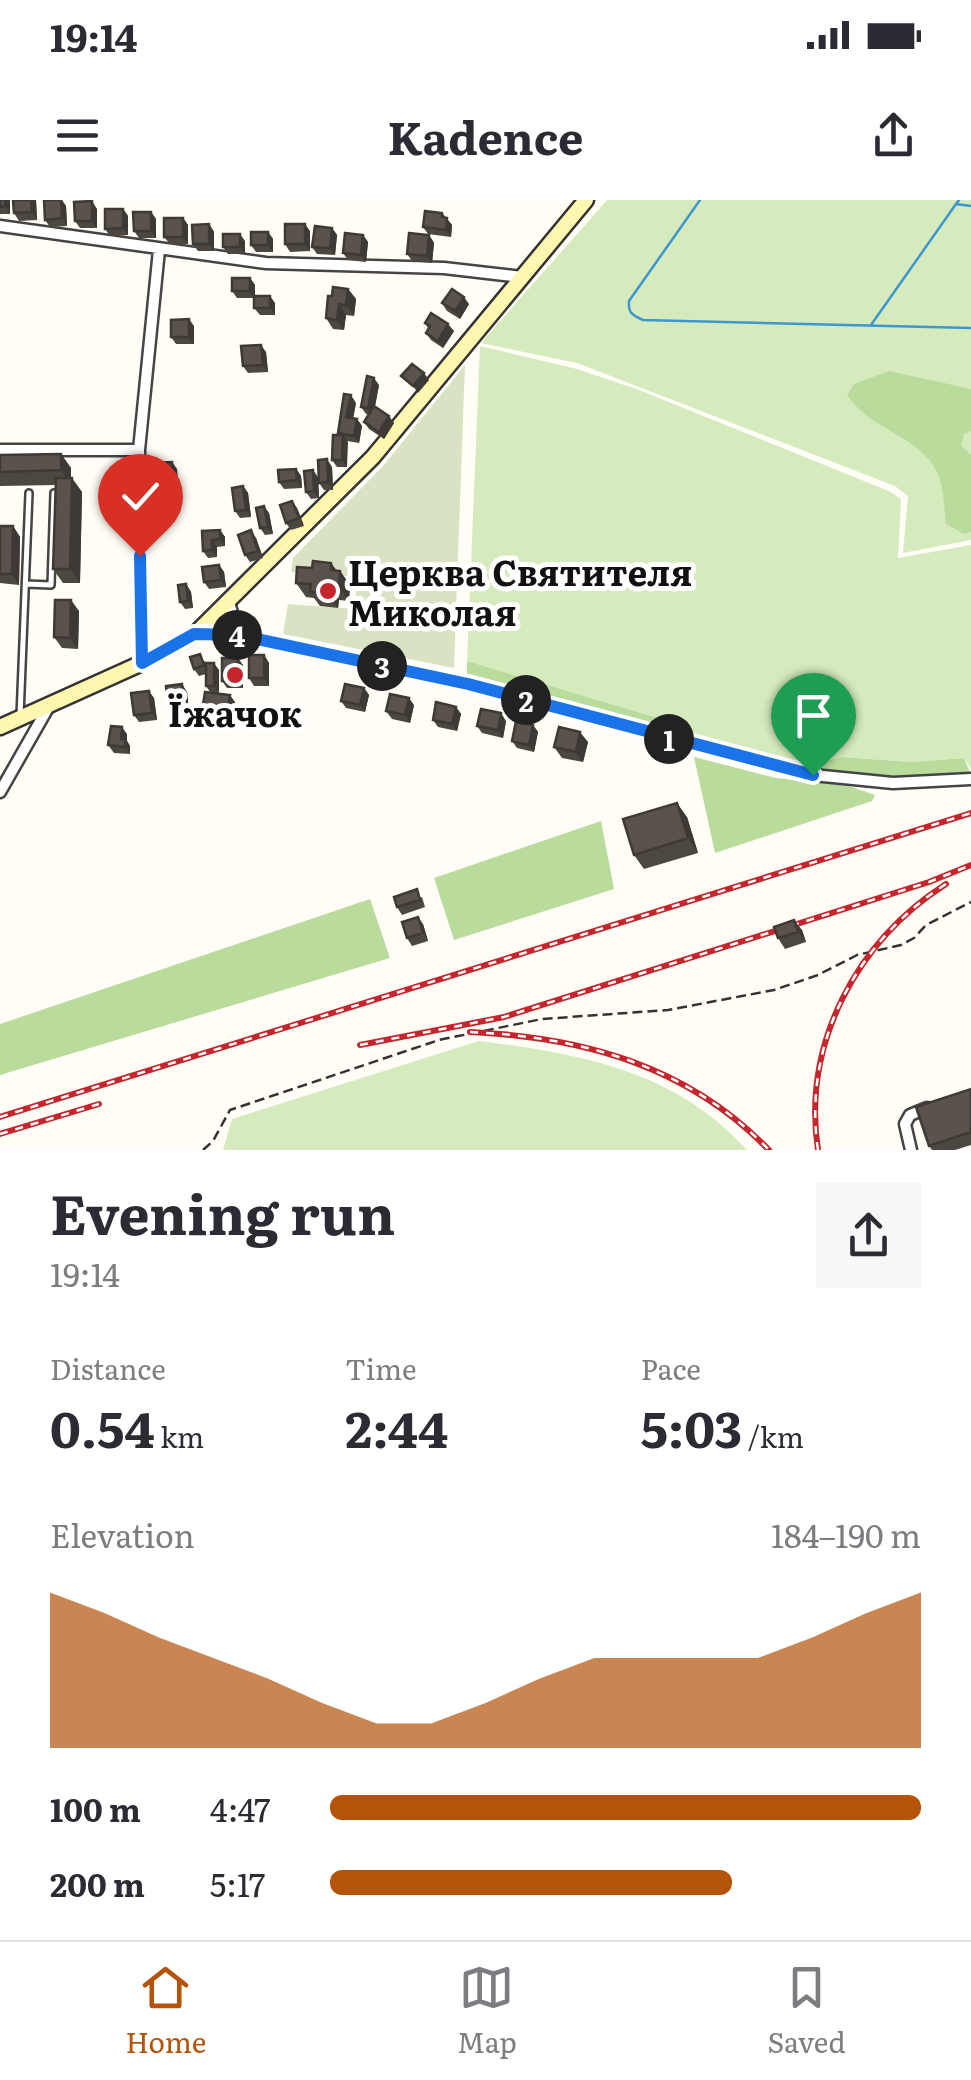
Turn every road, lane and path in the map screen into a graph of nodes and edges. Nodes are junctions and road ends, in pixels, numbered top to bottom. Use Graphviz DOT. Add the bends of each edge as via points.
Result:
graph roads {
  1 [pos="586,200"];
  2 [pos="0,226"];
  3 [pos="159,250"];
  4 [pos="522,277"];
  5 [pos="0,450"];
  6 [pos="139,450"];
  7 [pos="29,493"];
  8 [pos="54,493"];
  9 [pos="26,584"];
  10 [pos="228,602"];
  11 [pos="194,634"];
  12 [pos="238,635"];
  13 [pos="142,663"];
  14 [pos="49,706"];
  15 [pos="20,719"];
  16 [pos="0,727"];
  17 [pos="971,780"];
  18 [pos="0,792"];
  19 [pos="971,902"];
  20 [pos="938,1104"];
  21 [pos="203,1150"];
  22 [pos="910,1150"];
  1 -- 4 [label="street"];
  2 -- 3 [label="street"];
  3 -- 4 [label="street" via="266,263"];
  3 -- 6 [label="street"];
  4 -- 10 [label="street" via="373,457"];
  5 -- 6 [label="street"];
  6 -- 13 [label="street"];
  7 -- 9 [label="lane"];
  8 -- 9 [label="lane" via="51,585"];
  9 -- 15 [label="lane"];
  10 -- 11 [label="street"];
  10 -- 12 [label="street"];
  11 -- 12 [label="street"];
  11 -- 13 [label="street"];
  12 -- 17 [label="street" via="468,684 777,768 848,780"];
  13 -- 14 [label="street"];
  14 -- 15 [label="street"];
  14 -- 18 [label="street"];
  15 -- 16 [label="street"];
  19 -- 21 [label="path" via="901,945 857,954 758,994 653,1012 542,1019 440,1040 230,1110"];
  20 -- 22 [label="street" via="910,1115"];
}
